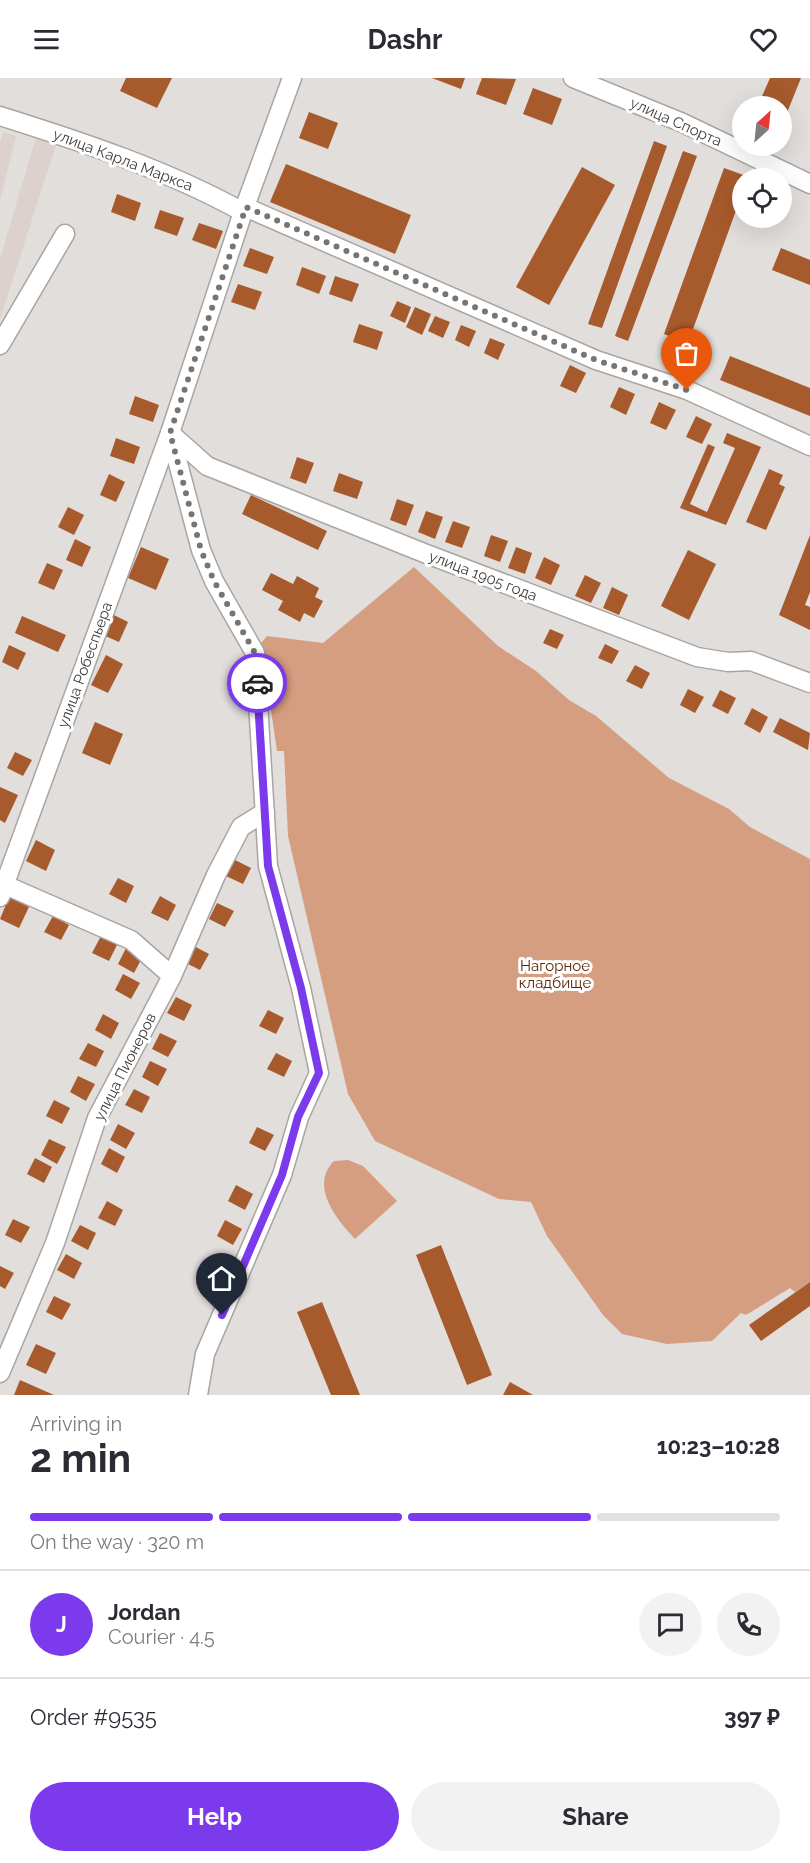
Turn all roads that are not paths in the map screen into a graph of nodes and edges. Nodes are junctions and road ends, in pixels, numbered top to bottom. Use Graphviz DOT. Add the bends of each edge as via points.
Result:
graph roads {
  1 [pos="292,78"];
  2 [pos="573,78"];
  3 [pos="0,116"];
  4 [pos="810,184"];
  5 [pos="244,210"];
  6 [pos="65,234"];
  7 [pos="0,345"];
  8 [pos="170,433"];
  9 [pos="810,446"];
  10 [pos="810,683"];
  11 [pos="265,812"];
  12 [pos="2,891"];
  13 [pos="172,975"];
  14 [pos="0,1373"];
  15 [pos="198,1395"];
  1 -- 5 [label="street, улица Робеспьера"];
  2 -- 4 [label="street, улица Спорта" via="683,123"];
  3 -- 5 [label="street, улица Карла Маркса" via="69,138"];
  5 -- 8 [label="street, улица Робеспьера"];
  5 -- 9 [label="street, улица Карла Маркса" via="596,360 687,390"];
  6 -- 7 [label="street"];
  8 -- 10 [label="street, улица 1905 года" via="207,466 424,553 698,657 751,661"];
  8 -- 11 [label="street" via="201,550 255,653"];
  8 -- 12 [label="street, улица Робеспьера"];
  11 -- 13 [label="street, улица Пионеров" via="241,827"];
  11 -- 15 [label="street" via="268,866 319,1073 298,1117 282,1175 205,1354"];
  12 -- 13 [label="street" via="131,940"];
  13 -- 14 [label="street, улица Пионеров" via="97,1118 55,1243"];
}
